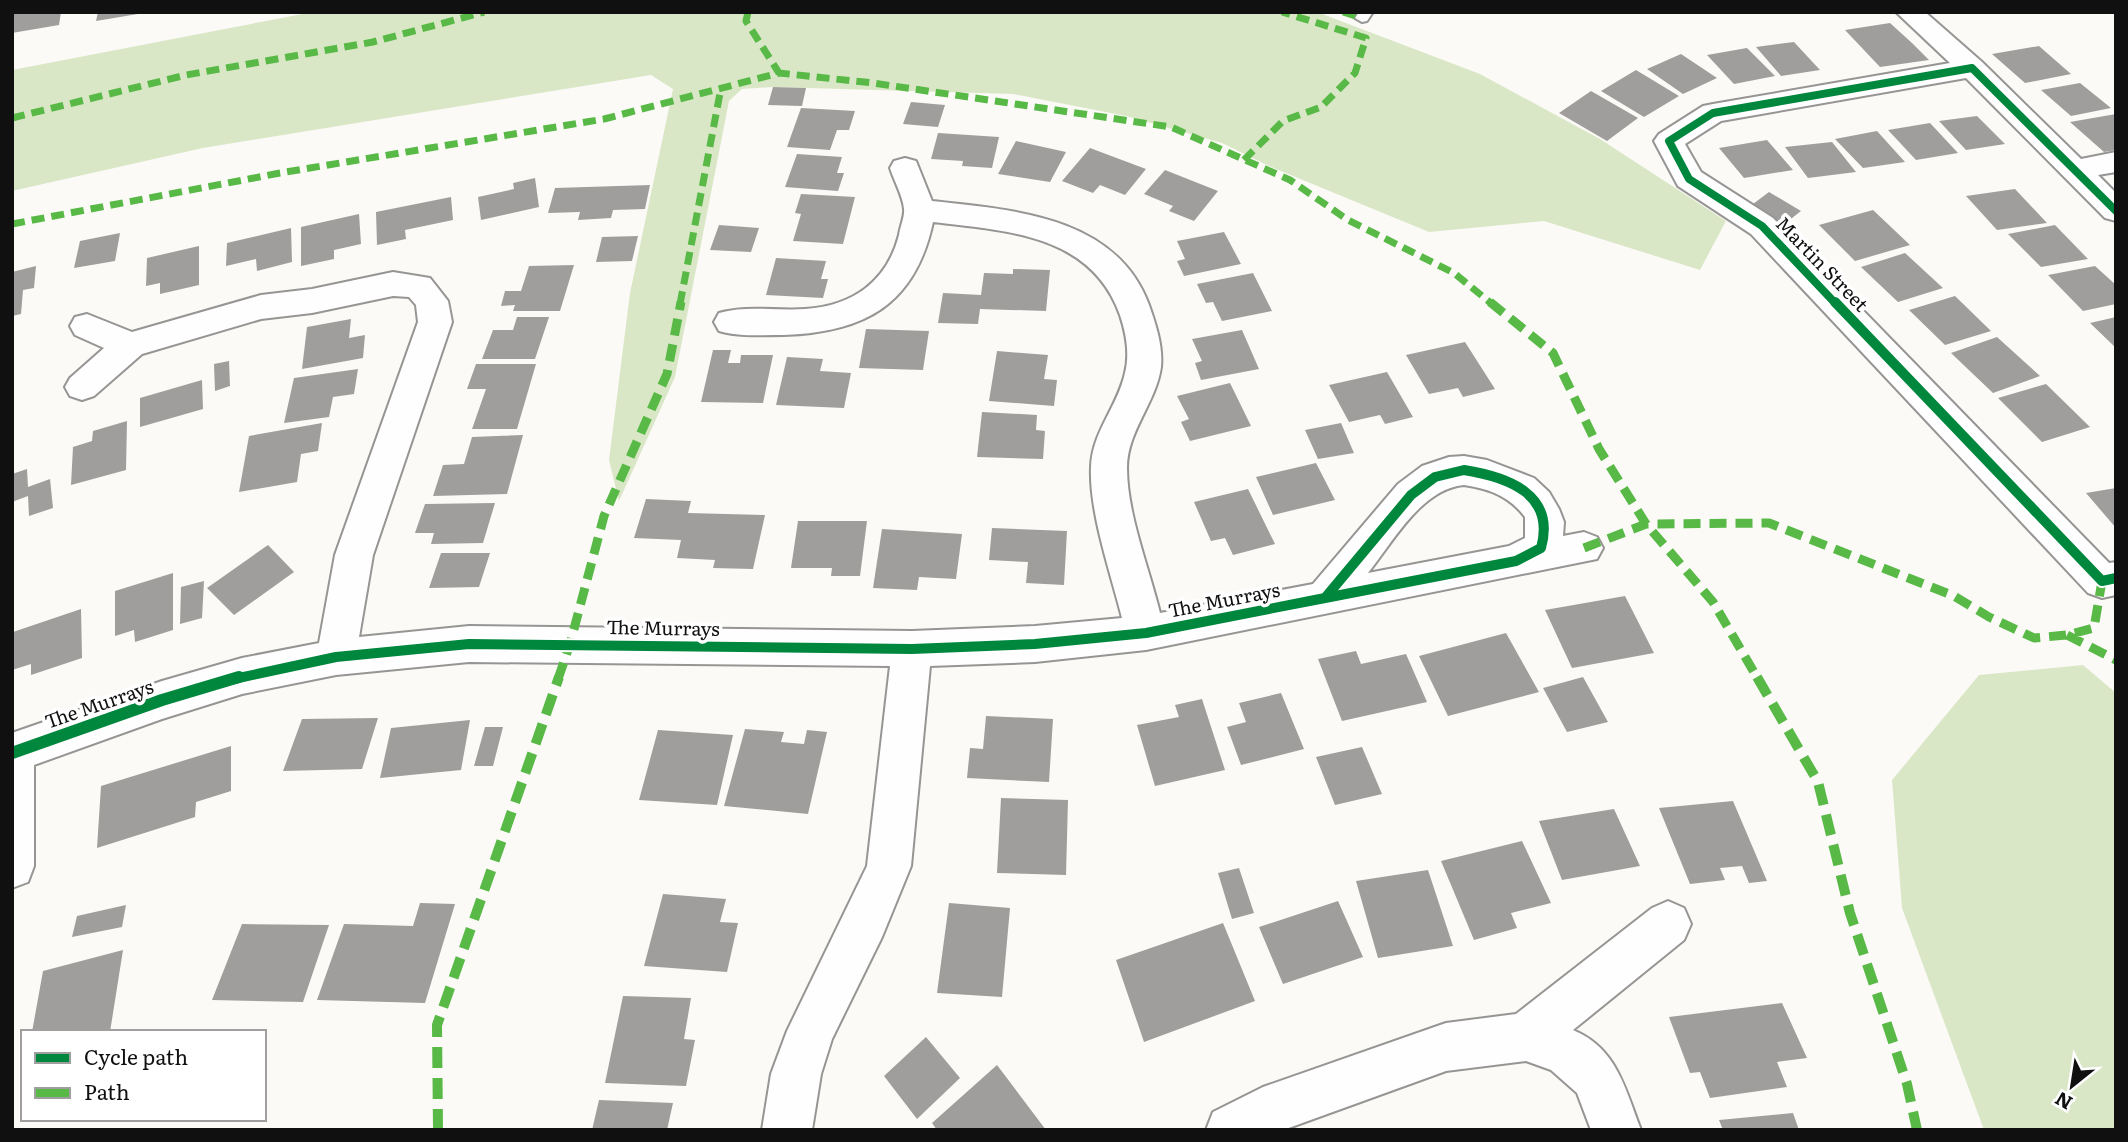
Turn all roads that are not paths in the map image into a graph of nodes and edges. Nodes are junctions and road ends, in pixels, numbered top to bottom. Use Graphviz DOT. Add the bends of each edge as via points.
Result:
graph roads {
  1 [pos="1909,12"];
  2 [pos="1972,68"];
  3 [pos="2116,162"];
  4 [pos="905,168"];
  5 [pos="2073,170"];
  6 [pos="920,210"];
  7 [pos="2116,211"];
  8 [pos="731,322"];
  9 [pos="87,326"];
  10 [pos="130,345"];
  11 [pos="82,387"];
  12 [pos="1584,548"];
  13 [pos="1516,561"];
  14 [pos="2109,580"];
  15 [pos="1324,599"];
  16 [pos="1146,633"];
  17 [pos="912,649"];
  18 [pos="336,657"];
  19 [pos="13,753"];
  20 [pos="12,866"];
  21 [pos="1668,924"];
  22 [pos="1526,1037"];
  23 [pos="787,1130"];
  24 [pos="1231,1130"];
  25 [pos="1616,1130"];
  1 -- 2 [label="street"];
  2 -- 5 [label="street"];
  2 -- 14 [label="street, Martin Street" via="1713,113 1669,141 1689,179 1762,226"];
  3 -- 5 [label="street"];
  4 -- 6 [label="street"];
  5 -- 7 [label="street"];
  6 -- 8 [label="street" via="906,261 876,301 827,321"];
  6 -- 16 [label="street, The Murrays" via="1031,226 1076,240 1105,259 1123,284 1136,310 1143,370 1109,464 1112,500"];
  9 -- 10 [label="street"];
  10 -- 11 [label="street"];
  10 -- 18 [label="street" via="261,307 393,284 418,286 432,301 435,322 354,555"];
  12 -- 13 [label="street"];
  13 -- 15 [label="street, The Murrays"];
  13 -- 15 [label="street, The Murrays" via="1541,548 1547,529 1541,507 1495,476 1468,469 1442,471 1405,499"];
  15 -- 16 [label="street, The Murrays"];
  16 -- 17 [label="street, The Murrays"];
  17 -- 18 [label="street, The Murrays" via="468,644"];
  17 -- 23 [label="street" via="889,866 811,1031 796,1074"];
  18 -- 19 [label="street, The Murrays" via="242,676"];
  19 -- 20 [label="street, The Murrays"];
  21 -- 22 [label="street"];
  22 -- 24 [label="street" via="1446,1047 1263,1112"];
  22 -- 25 [label="street" via="1566,1051 1596,1077"];
}
